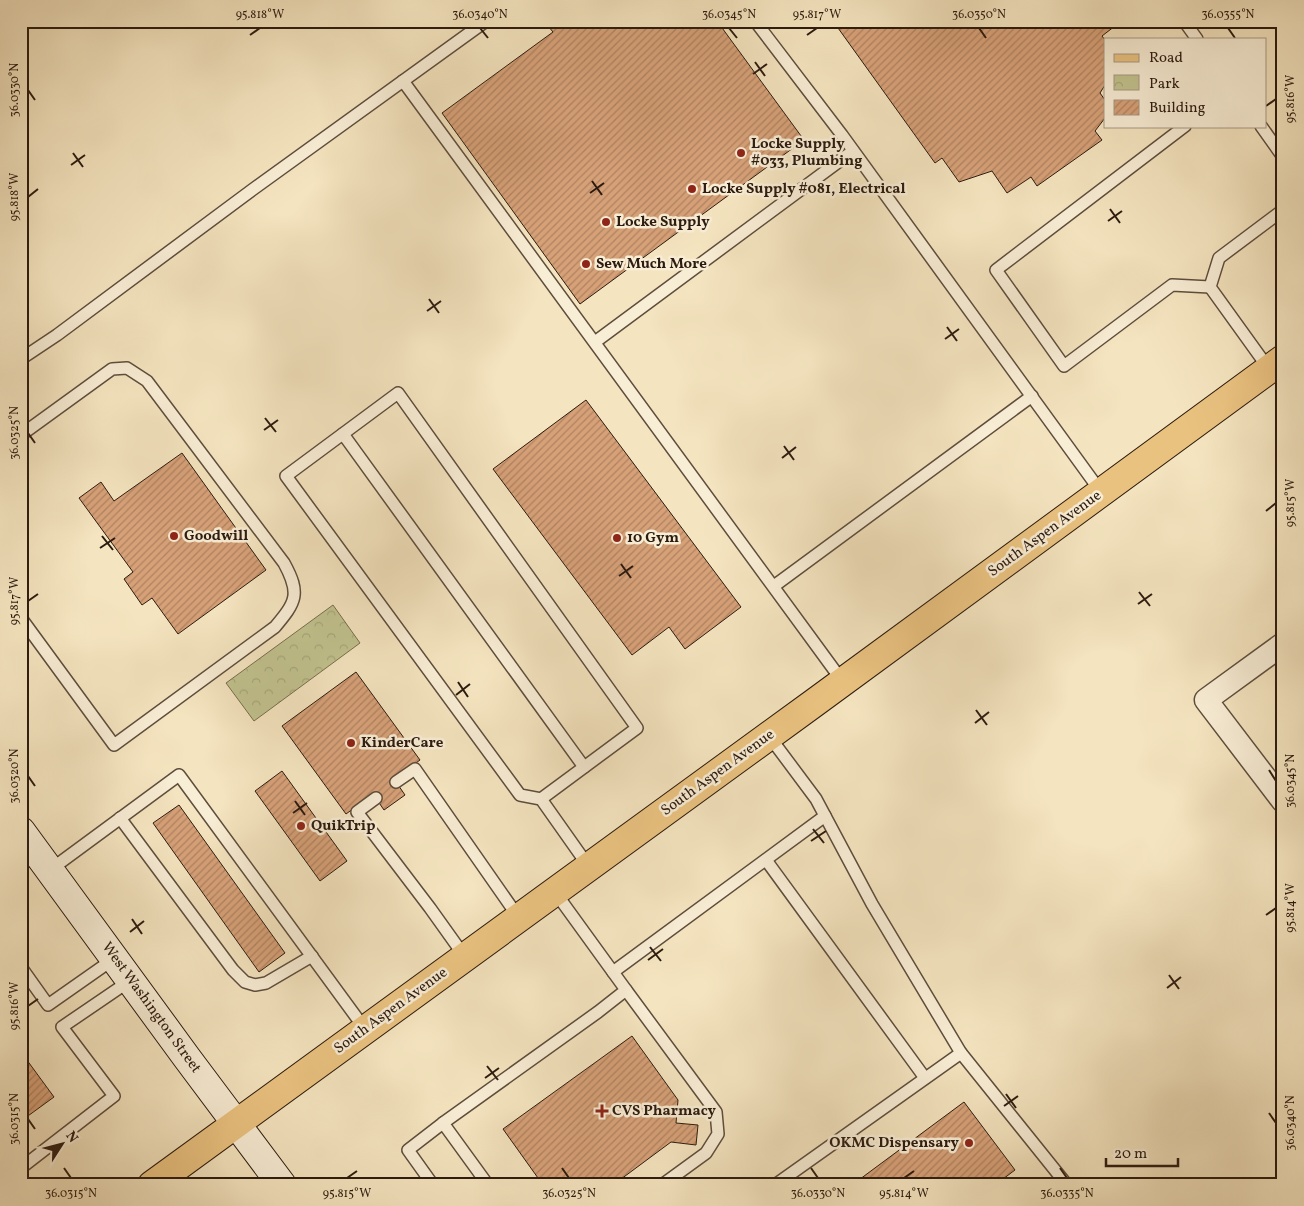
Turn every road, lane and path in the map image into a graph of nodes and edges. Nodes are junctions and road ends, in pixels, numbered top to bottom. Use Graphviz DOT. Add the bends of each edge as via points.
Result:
graph roads {
  1 [pos="486,21"];
  2 [pos="756,21"];
  3 [pos="1184,21"];
  4 [pos="1196,38"];
  5 [pos="404,81"];
  6 [pos="1182,128"];
  7 [pos="1261,128"];
  8 [pos="853,151"];
  9 [pos="1283,157"];
  10 [pos="1283,210"];
  11 [pos="1210,287"];
  12 [pos="595,342"];
  13 [pos="21,359"];
  14 [pos="1276,364"];
  15 [pos="1032,396"];
  16 [pos="343,434"];
  17 [pos="21,435"];
  18 [pos="1101,492"];
  19 [pos="774,586"];
  20 [pos="21,618"];
  21 [pos="1283,644"];
  22 [pos="843,682"];
  23 [pos="769,736"];
  24 [pos="584,767"];
  25 [pos="396,782"];
  26 [pos="376,798"];
  27 [pos="541,799"];
  28 [pos="1283,802"];
  29 [pos="825,816"];
  30 [pos="120,818"];
  31 [pos="21,832"];
  32 [pos="766,860"];
  33 [pos="36,863"];
  34 [pos="589,867"];
  35 [pos="556,892"];
  36 [pos="519,918"];
  37 [pos="312,956"];
  38 [pos="465,957"];
  39 [pos="115,958"];
  40 [pos="21,967"];
  41 [pos="613,972"];
  42 [pos="131,980"];
  43 [pos="626,990"];
  44 [pos="366,1030"];
  45 [pos="962,1053"];
  46 [pos="924,1078"];
  47 [pos="444,1123"];
  48 [pos="236,1124"];
  49 [pos="21,1168"];
  50 [pos="152,1185"];
  51 [pos="282,1185"];
  52 [pos="434,1185"];
  53 [pos="488,1185"];
  54 [pos="662,1185"];
  55 [pos="775,1185"];
  56 [pos="1066,1185"];
  1 -- 5 [label="lane"];
  2 -- 8 [label="lane"];
  3 -- 4 [label="lane"];
  5 -- 12 [label="lane"];
  5 -- 13 [label="lane"];
  6 -- 11 [label="lane" via="996,270 1064,366 1172,285"];
  7 -- 9 [label="lane"];
  8 -- 12 [label="lane"];
  8 -- 15 [label="lane"];
  10 -- 11 [label="lane" via="1218,258"];
  11 -- 14 [label="lane"];
  12 -- 19 [label="lane"];
  14 -- 18 [label="main road, South Aspen Avenue"];
  15 -- 18 [label="lane"];
  15 -- 19 [label="lane"];
  16 -- 24 [label="lane"];
  16 -- 24 [label="lane" via="398,393 637,728"];
  16 -- 27 [label="lane" via="286,476 520,795"];
  17 -- 20 [label="lane" via="112,369 127,368 147,381 284,563 292,577 295,596 290,610 275,627 114,744"];
  18 -- 22 [label="main road, South Aspen Avenue"];
  19 -- 22 [label="lane"];
  21 -- 28 [label="street" via="1206,700"];
  22 -- 23 [label="main road, South Aspen Avenue"];
  23 -- 29 [label="lane"];
  23 -- 34 [label="main road, South Aspen Avenue"];
  24 -- 27 [label="lane"];
  25 -- 36 [label="lane" via="415,769"];
  26 -- 38 [label="lane" via="357,812"];
  27 -- 34 [label="lane"];
  29 -- 32 [label="lane"];
  29 -- 45 [label="lane" via="872,904"];
  30 -- 33 [label="lane"];
  30 -- 37 [label="lane" via="245,982 266,983"];
  30 -- 37 [label="lane" via="179,775"];
  31 -- 33 [label="main road, West Washington Street"];
  32 -- 41 [label="lane"];
  32 -- 46 [label="lane"];
  33 -- 39 [label="main road, West Washington Street"];
  34 -- 35 [label="main road, South Aspen Avenue"];
  35 -- 36 [label="main road, South Aspen Avenue"];
  35 -- 41 [label="lane"];
  36 -- 38 [label="main road, South Aspen Avenue"];
  37 -- 44 [label="lane"];
  38 -- 44 [label="main road, South Aspen Avenue"];
  39 -- 40 [label="lane" via="48,1005"];
  39 -- 42 [label="main road, West Washington Street"];
  41 -- 43 [label="lane"];
  42 -- 48 [label="main road, West Washington Street"];
  42 -- 49 [label="lane" via="62,1026 114,1096"];
  43 -- 47 [label="lane"];
  43 -- 54 [label="lane" via="716,1112 718,1134 706,1153"];
  44 -- 48 [label="main road, South Aspen Avenue"];
  45 -- 46 [label="lane"];
  45 -- 56 [label="lane"];
  46 -- 55 [label="lane"];
  47 -- 52 [label="lane" via="408,1150"];
  47 -- 53 [label="lane"];
  48 -- 50 [label="main road, South Aspen Avenue"];
  48 -- 51 [label="main road, West Washington Street"];
}
